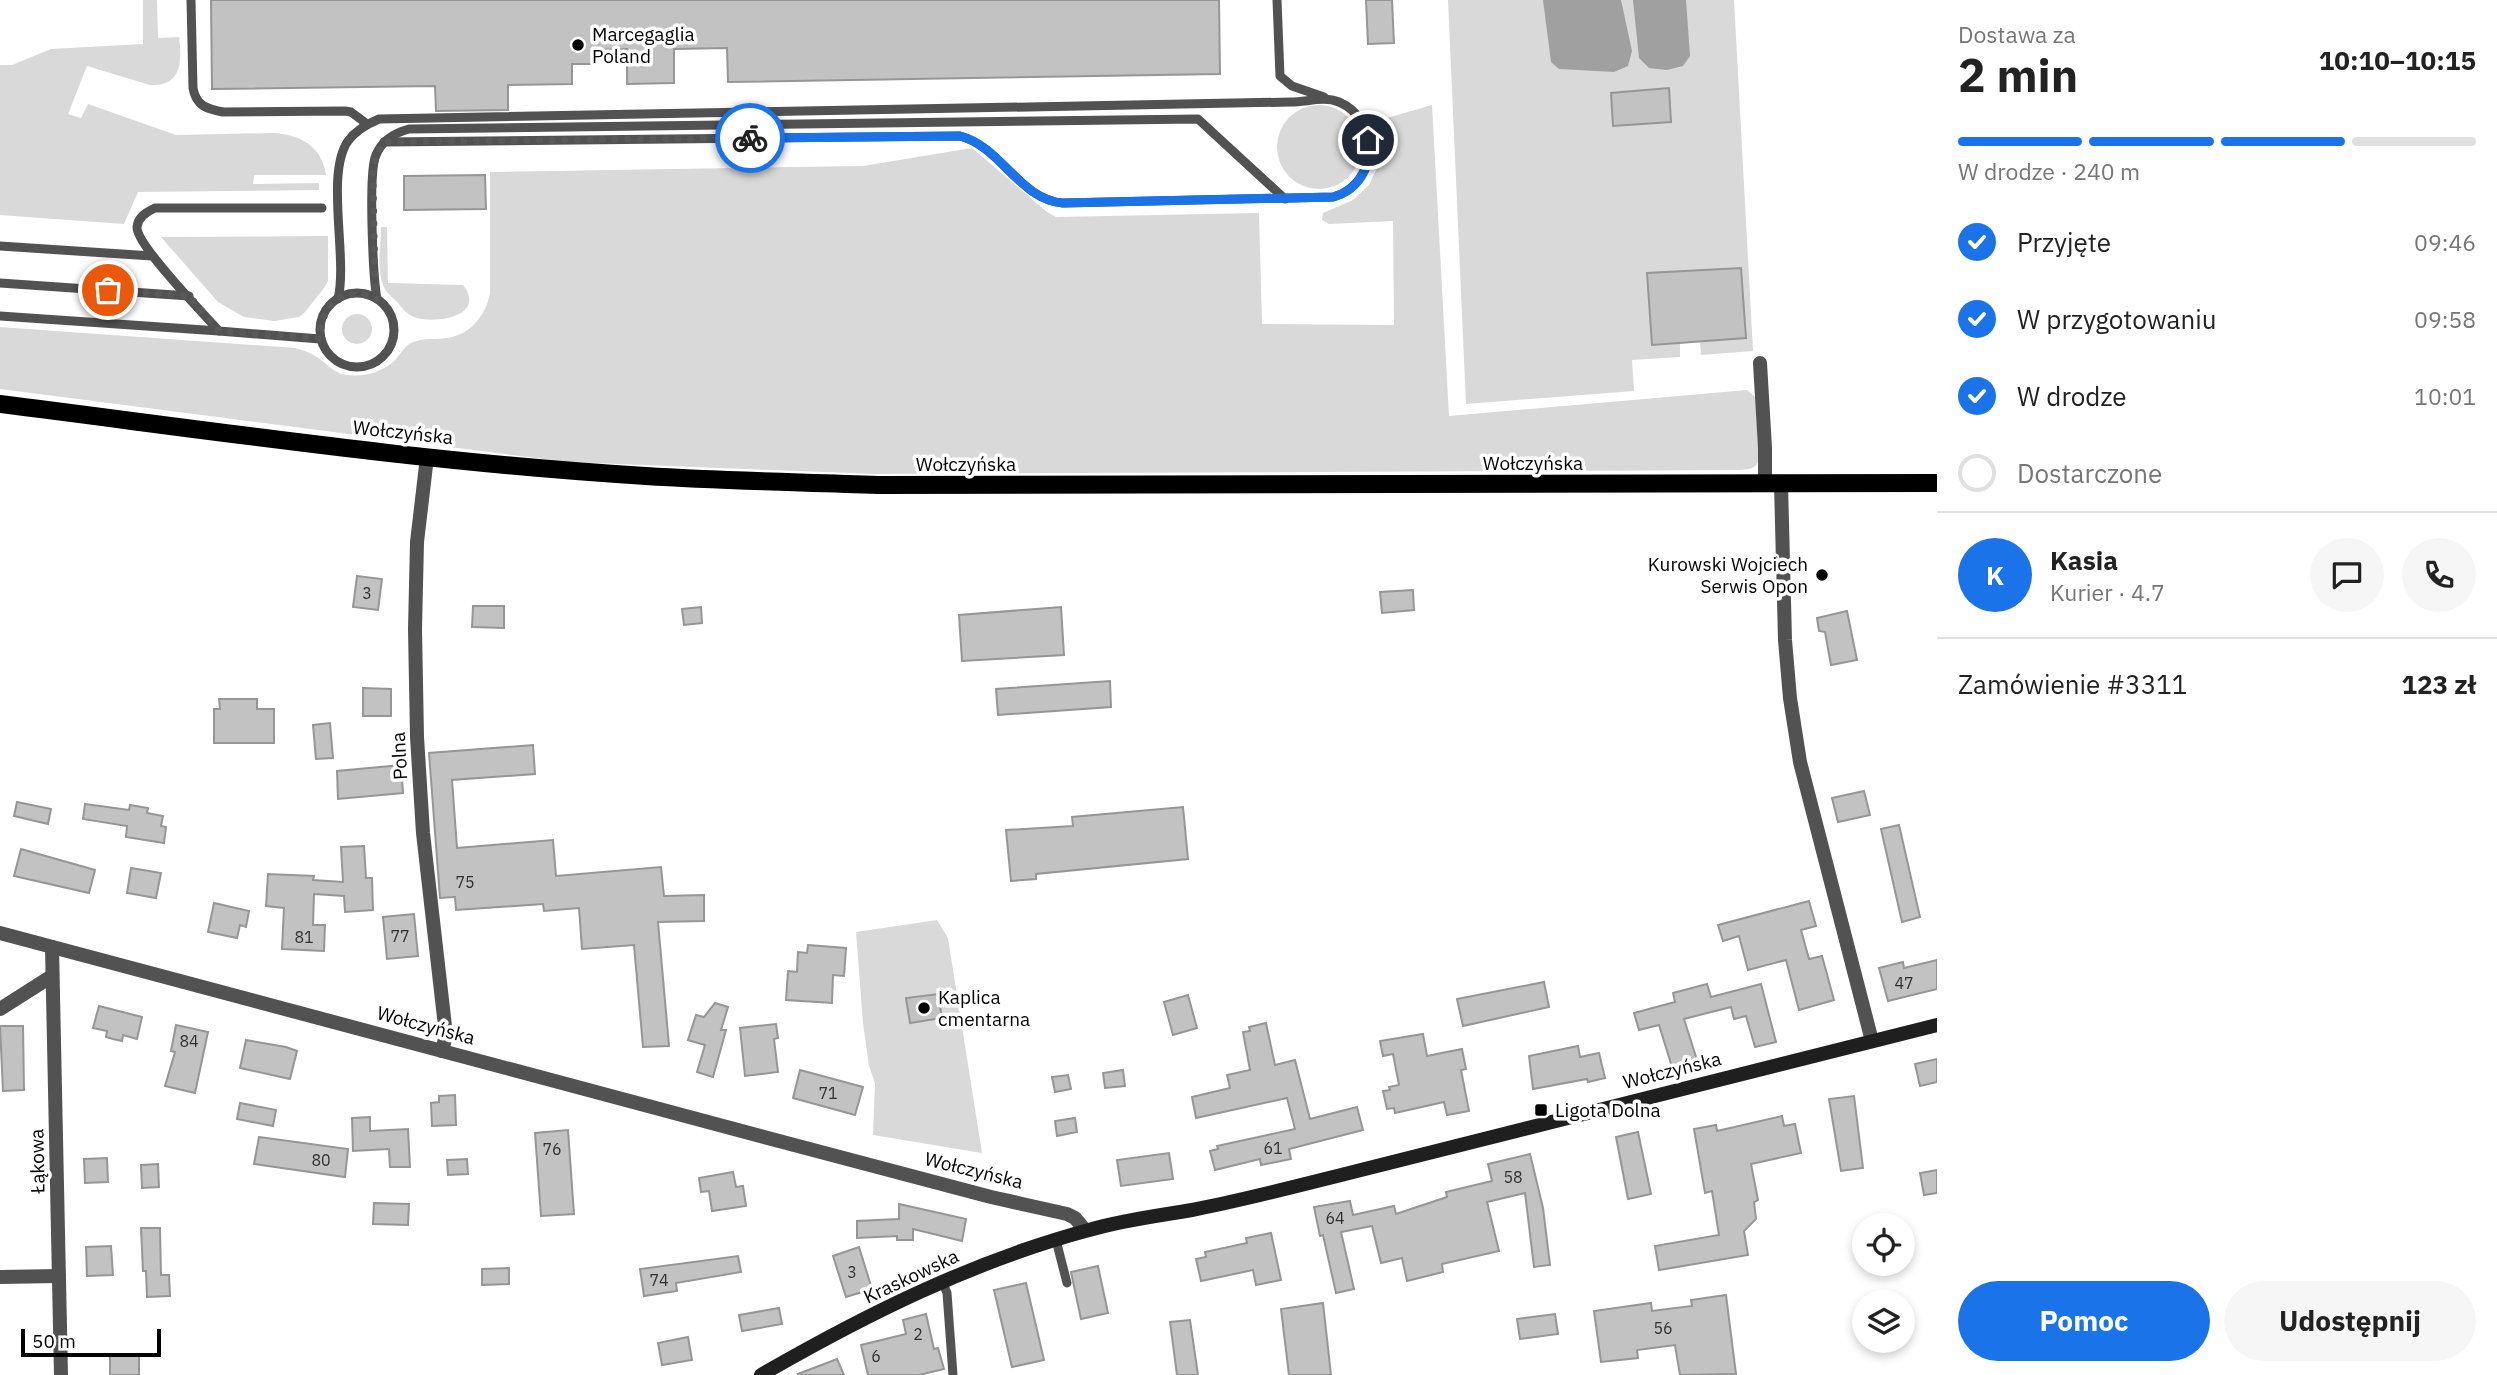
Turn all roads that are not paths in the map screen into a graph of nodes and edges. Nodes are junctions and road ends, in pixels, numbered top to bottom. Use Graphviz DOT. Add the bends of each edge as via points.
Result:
graph roads {
  1 [pos="191,0"];
  2 [pos="1277,0"];
  3 [pos="1328,99"];
  4 [pos="367,124"];
  5 [pos="384,142"];
  6 [pos="1285,199"];
  7 [pos="322,208"];
  8 [pos="0,246"];
  9 [pos="152,256"];
  10 [pos="0,283"];
  11 [pos="189,296"];
  12 [pos="338,299"];
  13 [pos="377,299"];
  14 [pos="0,316"];
  15 [pos="219,331"];
  16 [pos="320,339"];
  17 [pos="1760,363"];
  18 [pos="0,404"];
  19 [pos="427,457"];
  20 [pos="1937,483"];
  21 [pos="1773,484"];
  22 [pos="0,933"];
  23 [pos="52,947"];
  24 [pos="52,976"];
  25 [pos="0,1009"];
  26 [pos="1937,1025"];
  27 [pos="1872,1041"];
  28 [pos="442,1051"];
  29 [pos="1085,1230"];
  30 [pos="1056,1240"];
  31 [pos="59,1276"];
  32 [pos="0,1277"];
  33 [pos="942,1281"];
  34 [pos="1066,1283"];
  35 [pos="61,1375"];
  36 [pos="761,1375"];
  37 [pos="953,1375"];
  1 -- 4 [label="lane" via="193,88 201,106 223,112 345,111"];
  2 -- 3 [label="lane" via="1280,76 1292,86"];
  3 -- 4 [label="lane" via="428,116"];
  3 -- 6 [label="lane" via="1352,109 1366,130 1370,150 1365,170 1341,195"];
  4 -- 12 [label="lane" via="347,142 341,159"];
  5 -- 6 [label="lane" via="960,136 980,144 1049,201"];
  5 -- 6 [label="lane" via="410,129 1198,119"];
  5 -- 13 [label="lane" via="373,164"];
  7 -- 9 [label="lane" via="155,208 141,218 137,228"];
  8 -- 9 [label="lane"];
  9 -- 11 [label="lane"];
  10 -- 11 [label="lane"];
  11 -- 15 [label="lane"];
  12 -- 13 [label="lane" via="357,293"];
  12 -- 16 [label="lane" via="323,314"];
  13 -- 16 [label="lane" via="391,314 394,329 384,356 363,367 351,367 330,356"];
  14 -- 15 [label="lane"];
  15 -- 16 [label="lane"];
  17 -- 21 [label="street" via="1765,448"];
  18 -- 19 [label="main road, Wołczyńska"];
  19 -- 21 [label="main road, Wołczyńska" via="644,476 878,485"];
  19 -- 28 [label="street, Polna" via="417,542 416,724 446,1035"];
  20 -- 21 [label="main road, Wołczyńska"];
  21 -- 27 [label="street" via="1798,750"];
  22 -- 23 [label="street, Wołczyńska"];
  23 -- 24 [label="street, Łąkowa"];
  23 -- 28 [label="street, Wołczyńska"];
  24 -- 25 [label="street"];
  24 -- 31 [label="street, Łąkowa"];
  26 -- 27 [label="street, Wołczyńska"];
  27 -- 29 [label="street, Wołczyńska" via="1325,1179"];
  28 -- 29 [label="street, Wołczyńska" via="1067,1214"];
  29 -- 30 [label="street, Kraskowska"];
  30 -- 33 [label="street, Kraskowska"];
  30 -- 34 [label="lane"];
  31 -- 32 [label="street"];
  31 -- 35 [label="street, Łąkowa"];
  33 -- 36 [label="street, Kraskowska"];
  33 -- 37 [label="lane" via="947,1293"];
}
